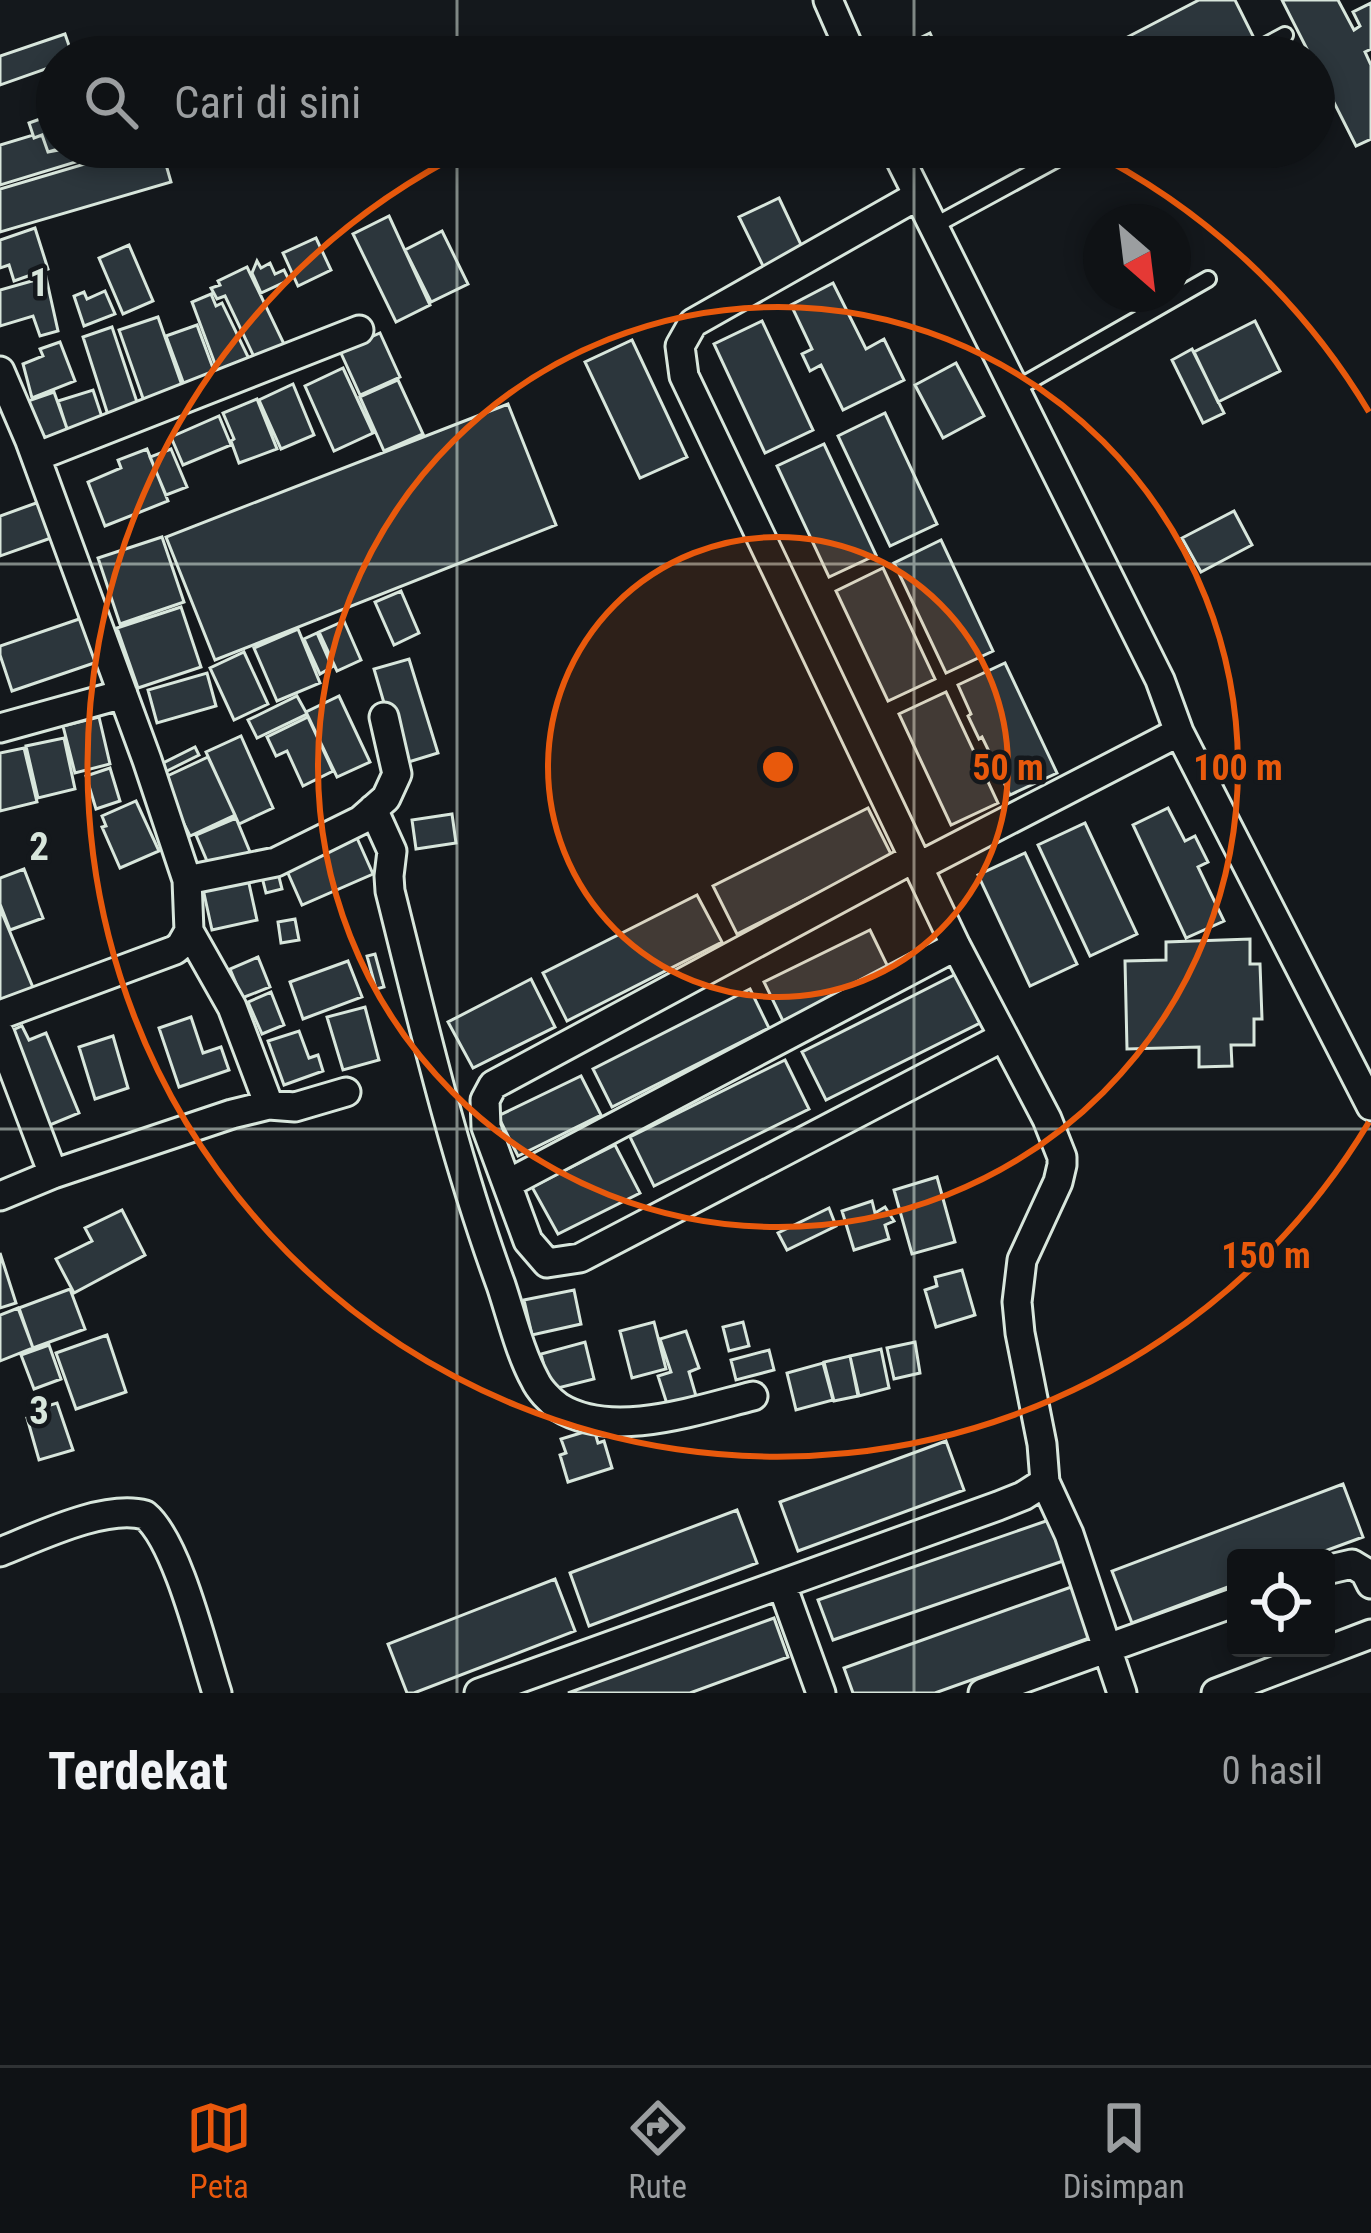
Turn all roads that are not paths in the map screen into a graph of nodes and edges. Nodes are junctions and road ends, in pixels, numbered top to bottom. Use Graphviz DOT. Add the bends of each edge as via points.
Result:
graph roads {
  1 [pos="827,0"];
  2 [pos="1285,34"];
  3 [pos="844,36"];
  4 [pos="1281,36"];
  5 [pos="904,168"];
  6 [pos="1040,168"];
  7 [pos="917,196"];
  8 [pos="932,226"];
  9 [pos="1208,279"];
  10 [pos="359,331"];
  11 [pos="0,371"];
  12 [pos="1014,390"];
  13 [pos="36,457"];
  14 [pos="123,694"];
  15 [pos="384,717"];
  16 [pos="0,728"];
  17 [pos="1179,732"];
  18 [pos="373,809"];
  19 [pos="916,862"];
  20 [pos="187,880"];
  21 [pos="189,931"];
  22 [pos="956,946"];
  23 [pos="0,1015"];
  24 [pos="0,1034"];
  25 [pos="1003,1037"];
  26 [pos="346,1091"];
  27 [pos="268,1105"];
  28 [pos="1371,1106"];
  29 [pos="53,1174"];
  30 [pos="507,1184"];
  31 [pos="0,1196"];
  32 [pos="753,1396"];
  33 [pos="1045,1482"];
  34 [pos="0,1552"];
  35 [pos="1335,1568"];
  36 [pos="1371,1584"];
  37 [pos="782,1585"];
  38 [pos="1227,1605"];
  39 [pos="1371,1634"];
  40 [pos="1107,1647"];
  41 [pos="217,1693"];
  42 [pos="479,1693"];
  43 [pos="821,1693"];
  44 [pos="983,1693"];
  45 [pos="1121,1693"];
  46 [pos="1216,1693"];
  1 -- 3 [label="street"];
  2 -- 4 [label="lane"];
  5 -- 7 [label="street"];
  6 -- 8 [label="lane"];
  7 -- 8 [label="street"];
  7 -- 19 [label="street" via="693,323 680,346 684,376"];
  8 -- 12 [label="street"];
  9 -- 12 [label="lane"];
  10 -- 13 [label="street"];
  11 -- 13 [label="street"];
  12 -- 17 [label="street"];
  13 -- 14 [label="street"];
  14 -- 16 [label="street"];
  14 -- 20 [label="street"];
  15 -- 18 [label="street" via="397,774"];
  17 -- 19 [label="street"];
  17 -- 28 [label="street"];
  18 -- 20 [label="street" via="276,862"];
  18 -- 32 [label="street" via="392,850 390,891 429,1052 535,1382 556,1405 606,1423 667,1418"];
  19 -- 22 [label="street"];
  19 -- 30 [label="street" via="494,1085 485,1100 486,1127"];
  20 -- 21 [label="street"];
  21 -- 23 [label="street" via="169,954"];
  21 -- 27 [label="street" via="232,1007"];
  22 -- 25 [label="street"];
  22 -- 30 [label="street"];
  24 -- 29 [label="street"];
  25 -- 30 [label="street" via="580,1258 547,1263 528,1241"];
  25 -- 33 [label="street" via="1062,1156 1019,1277 1020,1333"];
  26 -- 27 [label="street" via="295,1107"];
  27 -- 29 [label="street"];
  29 -- 31 [label="street"];
  33 -- 37 [label="street"];
  33 -- 40 [label="street"];
  34 -- 41 [label="street" via="93,1519 145,1515 179,1577"];
  35 -- 36 [label="street" via="1352,1564"];
  37 -- 42 [label="street"];
  37 -- 43 [label="street"];
  38 -- 40 [label="street"];
  39 -- 46 [label="street"];
  40 -- 44 [label="street"];
  40 -- 45 [label="street"];
}
